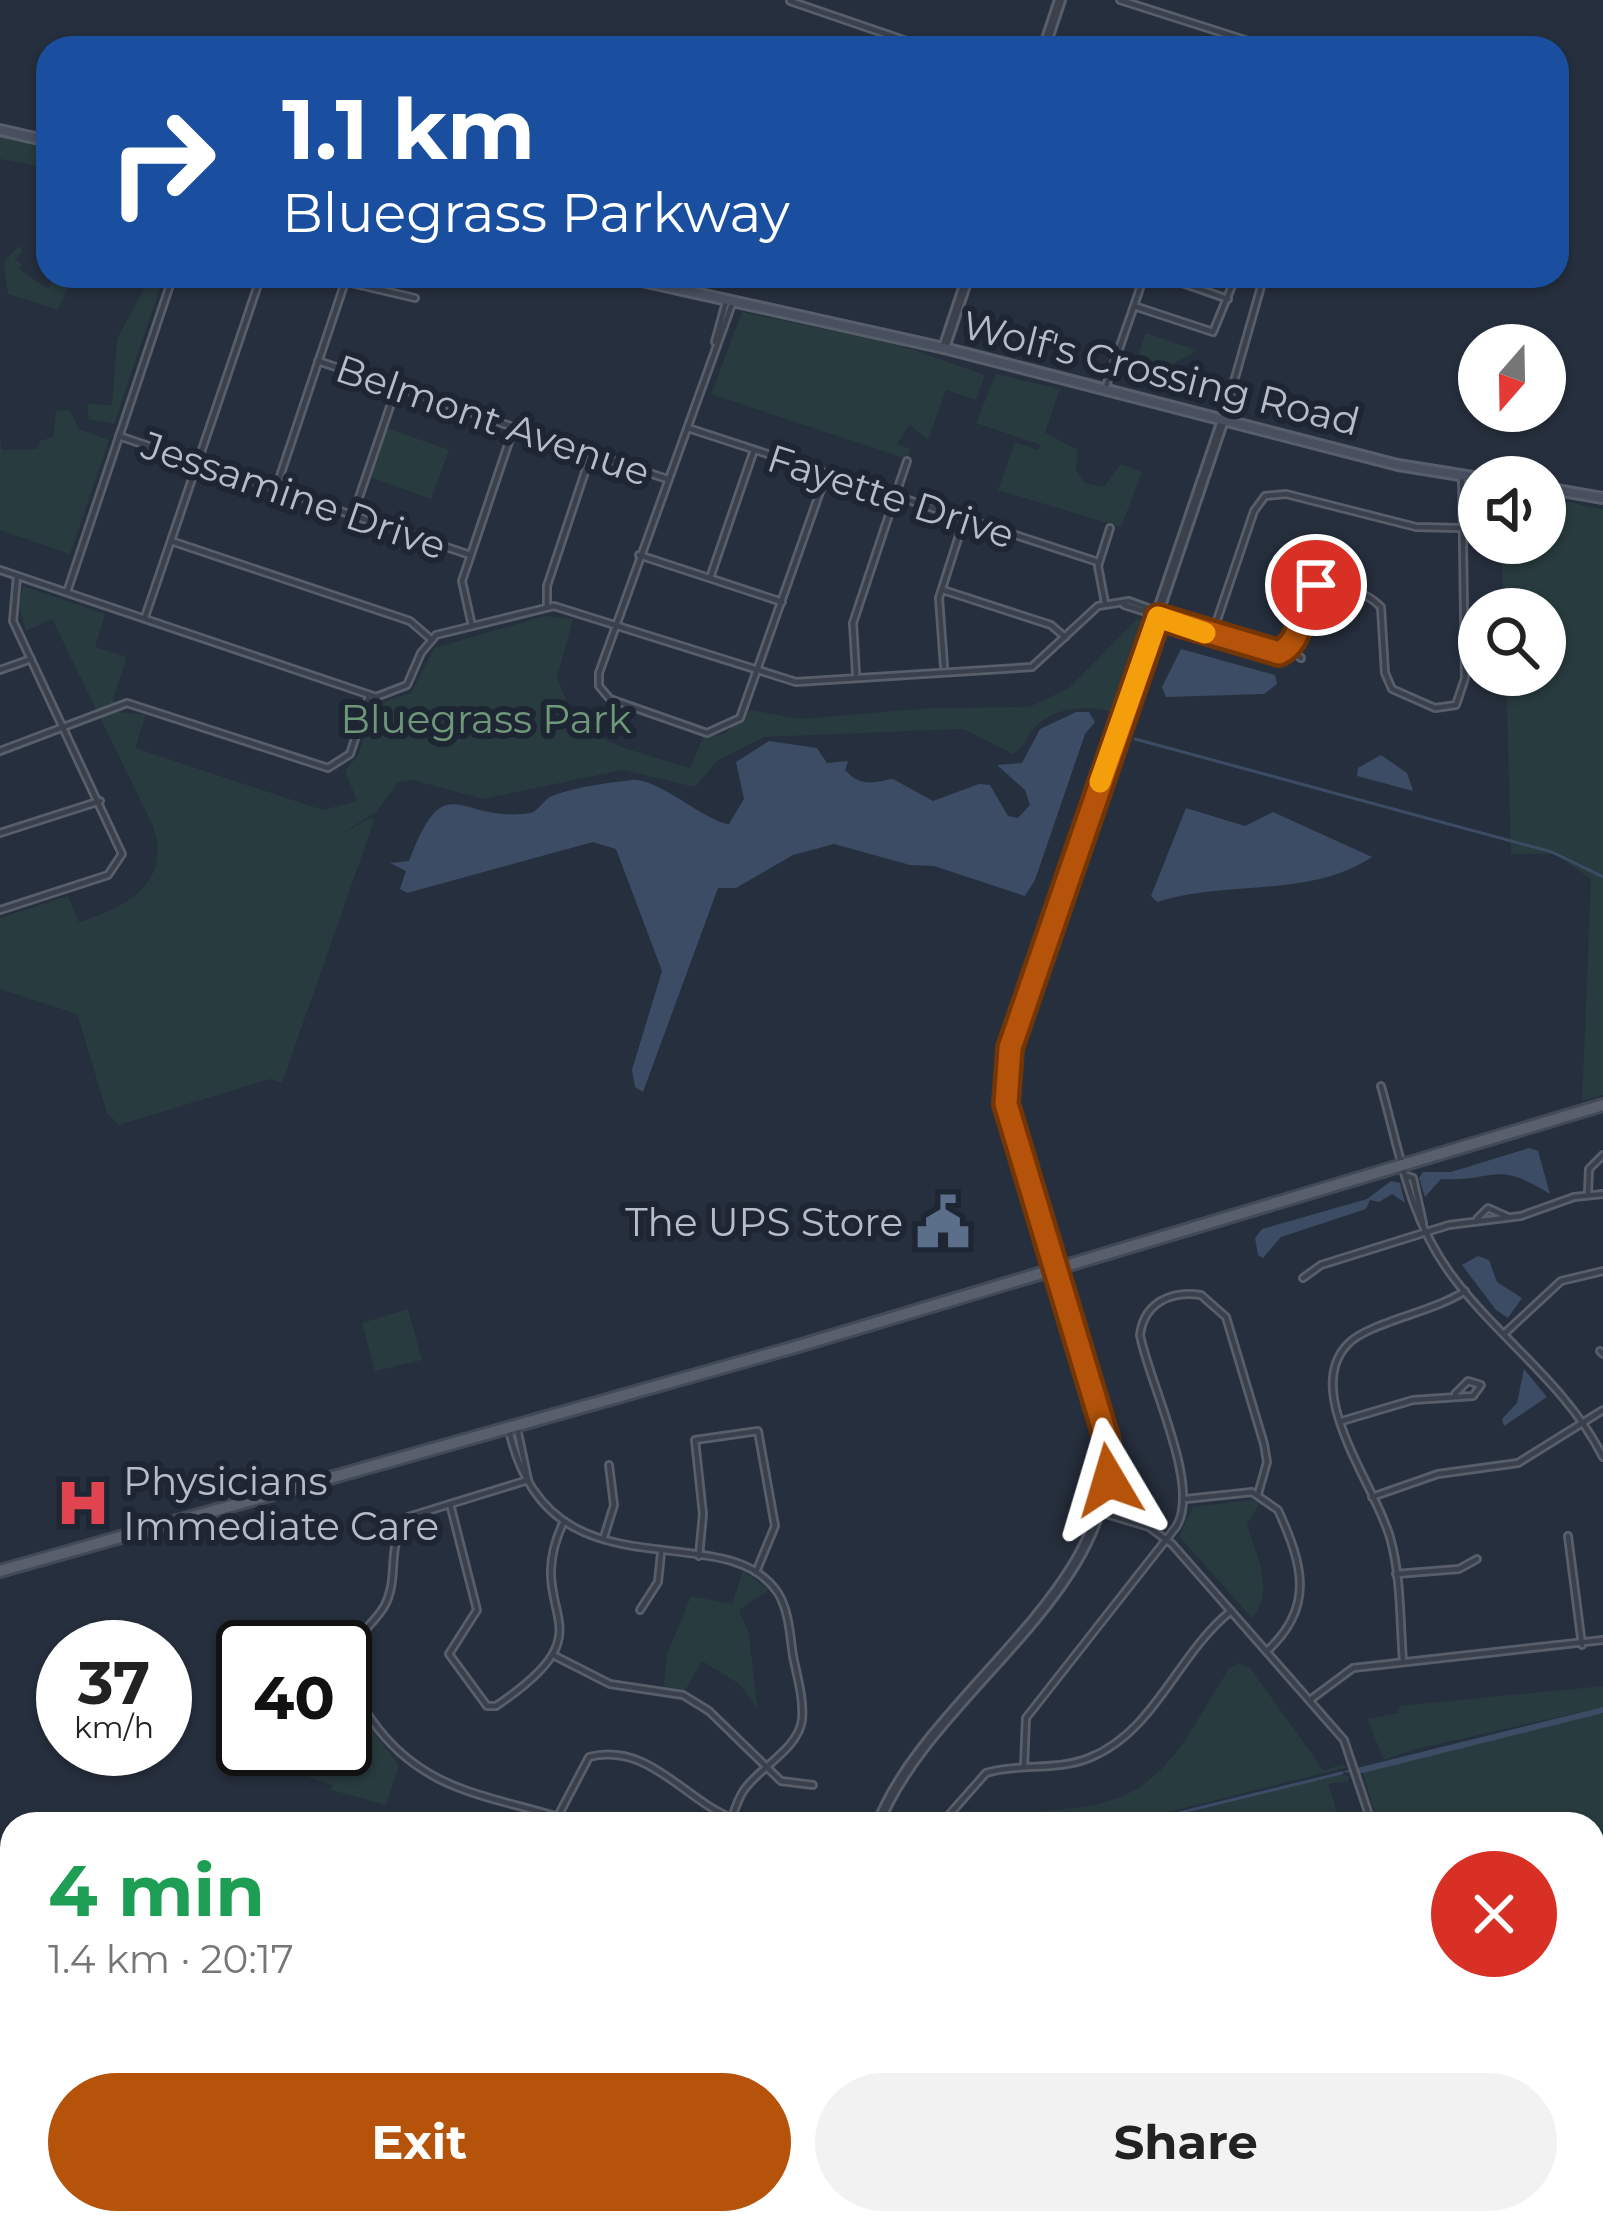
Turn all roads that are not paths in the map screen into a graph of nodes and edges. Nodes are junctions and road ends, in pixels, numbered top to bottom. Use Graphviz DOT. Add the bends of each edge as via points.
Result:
graph roads {
  1 [pos="1060,0"];
  2 [pos="1120,0"];
  3 [pos="790,1"];
  4 [pos="892,36"];
  5 [pos="1048,36"];
  6 [pos="1232,36"];
  7 [pos="0,130"];
  8 [pos="36,138"];
  9 [pos="168,288"];
  10 [pos="256,288"];
  11 [pos="343,288"];
  12 [pos="371,288"];
  13 [pos="670,288"];
  14 [pos="964,288"];
  15 [pos="1140,288"];
  16 [pos="1198,288"];
  17 [pos="1232,288"];
  18 [pos="1261,288"];
  19 [pos="415,298"];
  20 [pos="1228,298"];
  21 [pos="730,302"];
  22 [pos="1134,306"];
  23 [pos="944,348"];
  24 [pos="319,361"];
  25 [pos="396,387"];
  26 [pos="1106,389"];
  27 [pos="1223,420"];
  28 [pos="514,427"];
  29 [pos="686,427"];
  30 [pos="119,436"];
  31 [pos="754,451"];
  32 [pos="591,454"];
  33 [pos="908,460"];
  34 [pos="197,462"];
  35 [pos="826,475"];
  36 [pos="1458,475"];
  37 [pos="667,479"];
  38 [pos="276,488"];
  39 [pos="1566,492"];
  40 [pos="895,497"];
  41 [pos="1603,498"];
  42 [pos="353,514"];
  43 [pos="964,520"];
  44 [pos="1110,528"];
  45 [pos="1458,529"];
  46 [pos="171,541"];
  47 [pos="470,555"];
  48 [pos="639,555"];
  49 [pos="1098,562"];
  50 [pos="1461,564"];
  51 [pos="0,570"];
  52 [pos="17,576"];
  53 [pos="710,578"];
  54 [pos="941,590"];
  55 [pos="67,592"];
  56 [pos="782,602"];
  57 [pos="1105,603"];
  58 [pos="547,607"];
  59 [pos="1159,614"];
  60 [pos="144,618"];
  61 [pos="615,624"];
  62 [pos="472,626"];
  63 [pos="1214,629"];
  64 [pos="1066,637"];
  65 [pos="431,639"];
  66 [pos="1253,647"];
  67 [pos="1289,647"];
  68 [pos="1301,658"];
  69 [pos="31,659"];
  70 [pos="945,669"];
  71 [pos="0,670"];
  72 [pos="759,673"];
  73 [pos="856,675"];
  74 [pos="369,696"];
  75 [pos="1456,705"];
  76 [pos="1463,712"];
  77 [pos="65,730"];
  78 [pos="0,751"];
  79 [pos="100,801"];
  80 [pos="0,833"];
  81 [pos="0,910"];
  82 [pos="1381,1086"];
  83 [pos="1603,1105"];
  84 [pos="1603,1155"];
  85 [pos="1403,1162"];
  86 [pos="1588,1194"];
  87 [pos="1603,1194"];
  88 [pos="1426,1232"];
  89 [pos="1055,1268"];
  90 [pos="1603,1271"];
  91 [pos="1303,1278"];
  92 [pos="1465,1291"];
  93 [pos="1504,1334"];
  94 [pos="1455,1394"];
  95 [pos="1603,1410"];
  96 [pos="1342,1421"];
  97 [pos="1583,1421"];
  98 [pos="513,1427"];
  99 [pos="1603,1457"];
  100 [pos="609,1465"];
  101 [pos="528,1480"];
  102 [pos="1258,1494"];
  103 [pos="1372,1497"];
  104 [pos="1186,1499"];
  105 [pos="450,1502"];
  106 [pos="1103,1513"];
  107 [pos="564,1522"];
  108 [pos="1568,1536"];
  109 [pos="604,1537"];
  110 [pos="1166,1540"];
  111 [pos="661,1552"];
  112 [pos="699,1557"];
  113 [pos="1477,1559"];
  114 [pos="0,1571"];
  115 [pos="756,1573"];
  116 [pos="1396,1574"];
  117 [pos="640,1610"];
  118 [pos="1231,1611"];
  119 [pos="372,1622"];
  120 [pos="1603,1640"];
  121 [pos="1582,1645"];
  122 [pos="1267,1651"];
  123 [pos="555,1656"];
  124 [pos="1403,1661"];
  125 [pos="1310,1700"];
  126 [pos="372,1718"];
  127 [pos="766,1767"];
  128 [pos="1024,1767"];
  129 [pos="813,1785"];
  130 [pos="543,1812"];
  131 [pos="560,1812"];
  132 [pos="718,1812"];
  133 [pos="735,1812"];
  134 [pos="884,1812"];
  135 [pos="951,1812"];
  136 [pos="1369,1812"];
  1 -- 5 [label="street"];
  2 -- 6 [label="street"];
  3 -- 4 [label="street"];
  7 -- 8 [label="main road"];
  9 -- 30 [label="street"];
  10 -- 34 [label="street"];
  11 -- 24 [label="street"];
  12 -- 19 [label="street"];
  13 -- 21 [label="main road, Wolf's Crossing Road"];
  14 -- 23 [label="street"];
  15 -- 22 [label="street"];
  16 -- 20 [label="street"];
  17 -- 20 [label="street"];
  18 -- 27 [label="street"];
  20 -- 22 [label="street" via="1213,332"];
  21 -- 23 [label="main road, Wolf's Crossing Road"];
  21 -- 29 [label="street"];
  22 -- 26 [label="street"];
  23 -- 26 [label="main road, Wolf's Crossing Road"];
  24 -- 25 [label="street, Belmont Avenue"];
  24 -- 38 [label="street"];
  25 -- 28 [label="street, Belmont Avenue"];
  25 -- 42 [label="street"];
  26 -- 27 [label="main road, Wolf's Crossing Road"];
  27 -- 36 [label="main road, Wolf's Crossing Road"];
  27 -- 59 [label="street"];
  28 -- 32 [label="street, Belmont Avenue"];
  28 -- 47 [label="street"];
  29 -- 31 [label="street, Fayette Drive"];
  29 -- 37 [label="street"];
  30 -- 34 [label="street, Jessamine Drive"];
  30 -- 55 [label="street"];
  31 -- 35 [label="street, Fayette Drive"];
  31 -- 53 [label="street"];
  32 -- 37 [label="street, Belmont Avenue"];
  32 -- 58 [label="street"];
  33 -- 40 [label="street"];
  34 -- 38 [label="street, Jessamine Drive"];
  34 -- 46 [label="street"];
  35 -- 40 [label="street, Fayette Drive"];
  35 -- 56 [label="street"];
  37 -- 48 [label="street"];
  38 -- 42 [label="street, Jessamine Drive"];
  39 -- 41 [label="main road"];
  40 -- 43 [label="street, Fayette Drive"];
  40 -- 73 [label="street" via="853,623"];
  42 -- 47 [label="street, Jessamine Drive"];
  43 -- 49 [label="street, Fayette Drive"];
  43 -- 54 [label="street"];
  44 -- 49 [label="street"];
  45 -- 63 [label="street" via="1264,494"];
  46 -- 60 [label="street"];
  46 -- 65 [label="street" via="410,621"];
  47 -- 62 [label="street" via="462,586"];
  48 -- 53 [label="street"];
  48 -- 61 [label="street"];
  49 -- 57 [label="street"];
  50 -- 75 [label="street" via="1466,678"];
  51 -- 52 [label="street"];
  52 -- 55 [label="street"];
  52 -- 69 [label="street" via="11,610"];
  53 -- 56 [label="street"];
  54 -- 64 [label="street"];
  54 -- 70 [label="street"];
  55 -- 60 [label="street"];
  56 -- 72 [label="street"];
  57 -- 59 [label="street"];
  57 -- 64 [label="street"];
  58 -- 61 [label="street"];
  58 -- 62 [label="street"];
  59 -- 63 [label="street"];
  59 -- 66 [label="street"];
  59 -- 89 [label="street" via="1012,1038 1006,1104"];
  60 -- 74 [label="street"];
  61 -- 72 [label="street"];
  61 -- 72 [label="street" via="598,678 604,693 698,730 720,731 740,718"];
  62 -- 65 [label="street"];
  63 -- 66 [label="street"];
  64 -- 70 [label="street" via="1032,667"];
  65 -- 74 [label="street" via="402,689"];
  66 -- 67 [label="street"];
  67 -- 68 [label="street"];
  67 -- 75 [label="street" via="1317,587 1379,601 1392,689 1436,708"];
  69 -- 71 [label="street"];
  69 -- 77 [label="street"];
  70 -- 73 [label="street"];
  72 -- 73 [label="street" via="796,682"];
  74 -- 77 [label="street" via="350,754 328,767 127,703"];
  75 -- 76 [label="street"];
  77 -- 78 [label="street"];
  77 -- 79 [label="street"];
  79 -- 80 [label="street"];
  79 -- 81 [label="street" via="122,848 115,870"];
  82 -- 85 [label="street"];
  83 -- 85 [label="main road"];
  84 -- 86 [label="street" via="1589,1169"];
  85 -- 88 [label="street"];
  85 -- 89 [label="main road"];
  86 -- 87 [label="street"];
  86 -- 88 [label="street"];
  88 -- 91 [label="street"];
  88 -- 92 [label="street"];
  89 -- 98 [label="main road"];
  89 -- 106 [label="street" via="1106,1437"];
  90 -- 93 [label="street" via="1561,1282"];
  92 -- 93 [label="street"];
  92 -- 96 [label="street" via="1348,1343 1332,1378"];
  93 -- 97 [label="street"];
  94 -- 96 [label="street"];
  95 -- 97 [label="street"];
  96 -- 103 [label="street"];
  97 -- 99 [label="street"];
  97 -- 103 [label="street" via="1518,1462 1438,1474"];
  98 -- 101 [label="street"];
  98 -- 114 [label="main road"];
  100 -- 109 [label="street" via="614,1504"];
  101 -- 105 [label="street"];
  101 -- 107 [label="street"];
  102 -- 104 [label="street"];
  102 -- 104 [label="street" via="1266,1452 1228,1323 1214,1302 1192,1293 1155,1304 1140,1335"];
  102 -- 122 [label="street" via="1279,1510 1301,1587 1296,1617"];
  103 -- 116 [label="street" via="1389,1530"];
  104 -- 110 [label="street"];
  105 -- 119 [label="street" via="422,1510 397,1531 387,1599"];
  105 -- 123 [label="street" via="477,1610 449,1654 480,1701 496,1706"];
  106 -- 110 [label="street"];
  106 -- 134 [label="street" via="1079,1559 902,1777"];
  107 -- 109 [label="street"];
  107 -- 123 [label="street" via="548,1563 561,1628"];
  108 -- 121 [label="street"];
  109 -- 111 [label="street"];
  110 -- 118 [label="street"];
  110 -- 128 [label="street" via="1026,1718"];
  111 -- 112 [label="street"];
  111 -- 117 [label="street" via="658,1582"];
  112 -- 115 [label="street"];
  112 -- 115 [label="street" via="695,1440 758,1431 775,1526"];
  113 -- 116 [label="street" via="1459,1569"];
  115 -- 127 [label="street" via="788,1618 802,1716 797,1734"];
  116 -- 124 [label="street"];
  118 -- 122 [label="street"];
  118 -- 128 [label="street" via="1198,1639 1121,1742 1084,1760"];
  120 -- 121 [label="street"];
  121 -- 124 [label="street"];
  122 -- 125 [label="street"];
  123 -- 127 [label="street" via="610,1684 683,1695"];
  124 -- 125 [label="street" via="1346,1670"];
  125 -- 136 [label="street" via="1355,1762"];
  126 -- 130 [label="street" via="417,1770"];
  127 -- 129 [label="street" via="790,1785"];
  127 -- 133 [label="street"];
  128 -- 135 [label="street" via="980,1778"];
  131 -- 132 [label="street" via="598,1754 646,1764"];
}
